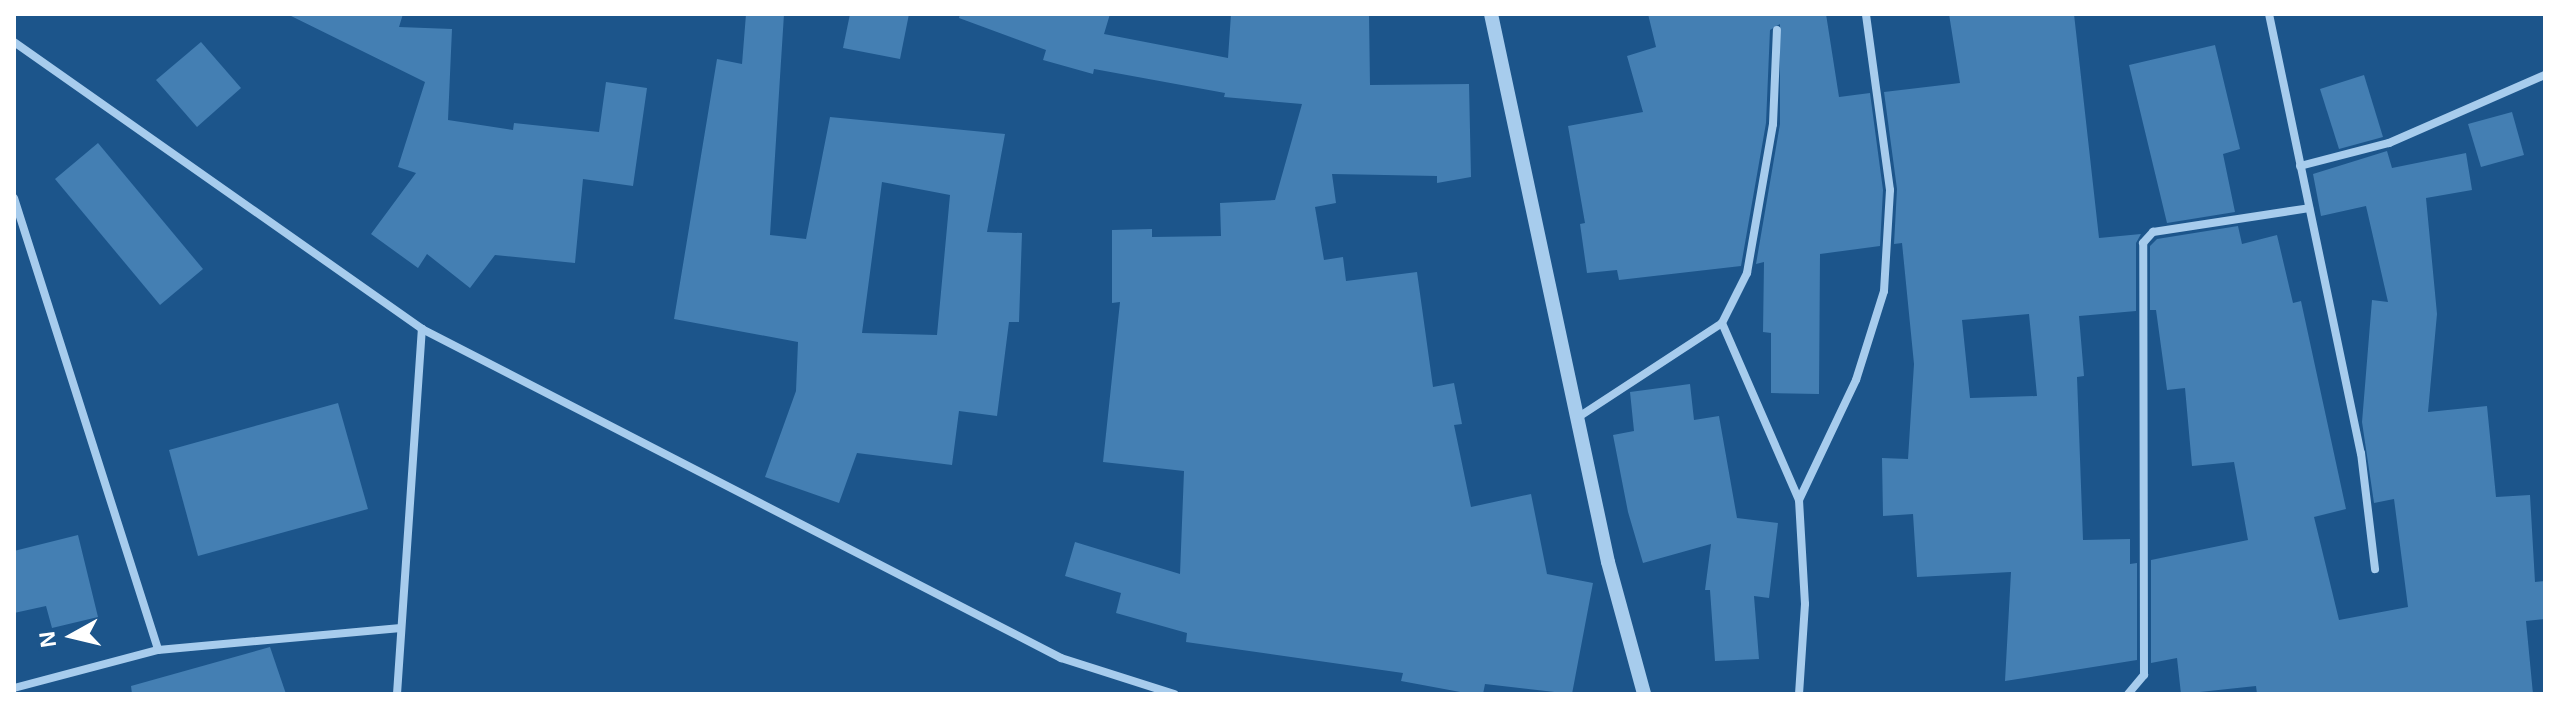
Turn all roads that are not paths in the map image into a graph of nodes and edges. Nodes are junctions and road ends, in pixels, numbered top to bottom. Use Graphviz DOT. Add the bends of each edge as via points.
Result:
graph roads {
  1 [pos="1491,14"];
  2 [pos="1866,14"];
  3 [pos="2269,14"];
  4 [pos="1777,30"];
  5 [pos="14,42"];
  6 [pos="2545,75"];
  7 [pos="2300,166"];
  8 [pos="14,198"];
  9 [pos="2309,208"];
  10 [pos="1722,323"];
  11 [pos="422,329"];
  12 [pos="1577,418"];
  13 [pos="1799,500"];
  14 [pos="2375,569"];
  15 [pos="398,628"];
  16 [pos="158,650"];
  17 [pos="14,688"];
  18 [pos="397,694"];
  19 [pos="1174,694"];
  20 [pos="1644,694"];
  21 [pos="1799,694"];
  22 [pos="2128,694"];
  1 -- 12 [label="street"];
  2 -- 13 [label="street" via="1890,190 1884,291 1856,380"];
  3 -- 7 [label="street"];
  4 -- 10 [label="street" via="1773,124 1747,273"];
  5 -- 11 [label="street"];
  6 -- 7 [label="street" via="2389,143"];
  7 -- 9 [label="street"];
  8 -- 16 [label="street"];
  9 -- 14 [label="street" via="2361,453"];
  9 -- 22 [label="street" via="2153,232 2143,243 2144,675"];
  10 -- 12 [label="street"];
  10 -- 13 [label="street"];
  11 -- 15 [label="street"];
  11 -- 19 [label="street" via="1061,658"];
  12 -- 20 [label="street"];
  13 -- 21 [label="street" via="1805,604"];
  15 -- 16 [label="street"];
  15 -- 18 [label="street"];
  16 -- 17 [label="street"];
}
